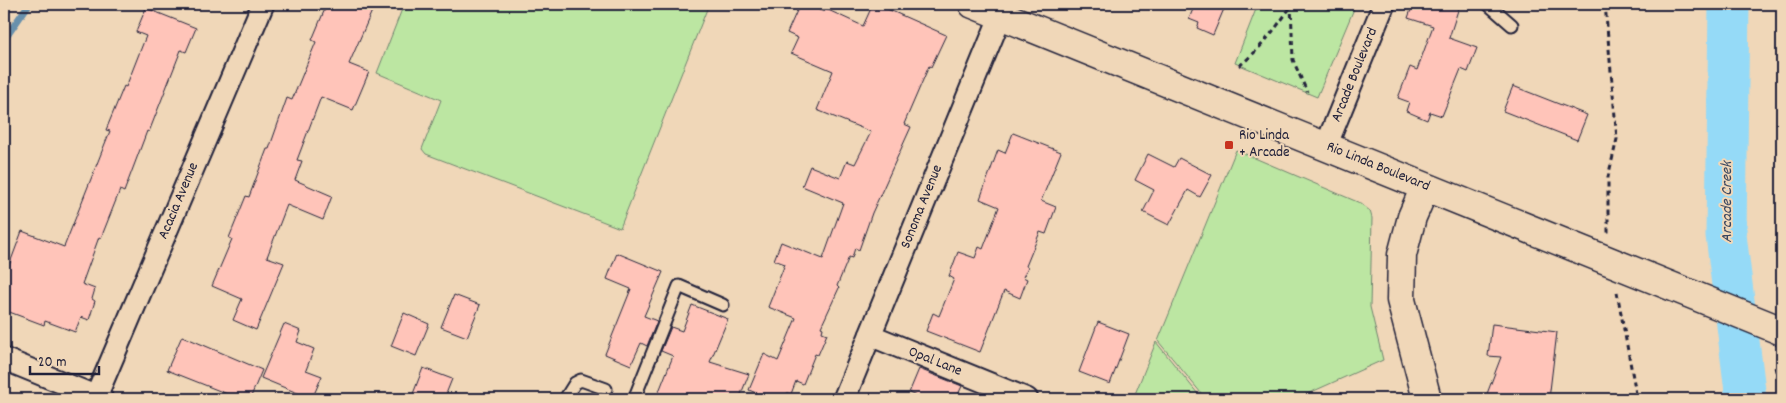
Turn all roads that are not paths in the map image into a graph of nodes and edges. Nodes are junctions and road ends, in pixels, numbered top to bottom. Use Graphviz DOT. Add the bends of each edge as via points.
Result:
graph roads {
  1 [pos="263,4"];
  2 [pos="973,4"];
  3 [pos="1384,4"];
  4 [pos="1488,4"];
  5 [pos="1001,15"];
  6 [pos="1512,26"];
  7 [pos="1326,146"];
  8 [pos="1425,187"];
  9 [pos="723,305"];
  10 [pos="1782,331"];
  11 [pos="870,335"];
  12 [pos="4,359"];
  13 [pos="606,389"];
  14 [pos="98,398"];
  15 [pos="565,399"];
  16 [pos="634,399"];
  17 [pos="844,399"];
  18 [pos="1027,399"];
  19 [pos="1427,399"];
  1 -- 14 [label="street, Acacia Avenue"];
  2 -- 5 [label="main road, Rio Linda Boulevard"];
  3 -- 7 [label="street, Arcade Boulevard"];
  4 -- 6 [label="lane"];
  5 -- 7 [label="main road, Rio Linda Boulevard"];
  5 -- 11 [label="street, Sonoma Avenue"];
  7 -- 8 [label="main road, Rio Linda Boulevard"];
  8 -- 10 [label="main road, Rio Linda Boulevard"];
  8 -- 19 [label="main road" via="1412,217 1402,255 1401,300"];
  9 -- 16 [label="lane" via="678,286"];
  11 -- 17 [label="street, Sonoma Avenue"];
  11 -- 18 [label="street, Opal Lane"];
  12 -- 14 [label="street"];
  13 -- 15 [label="lane" via="581,380 575,383"];
}
